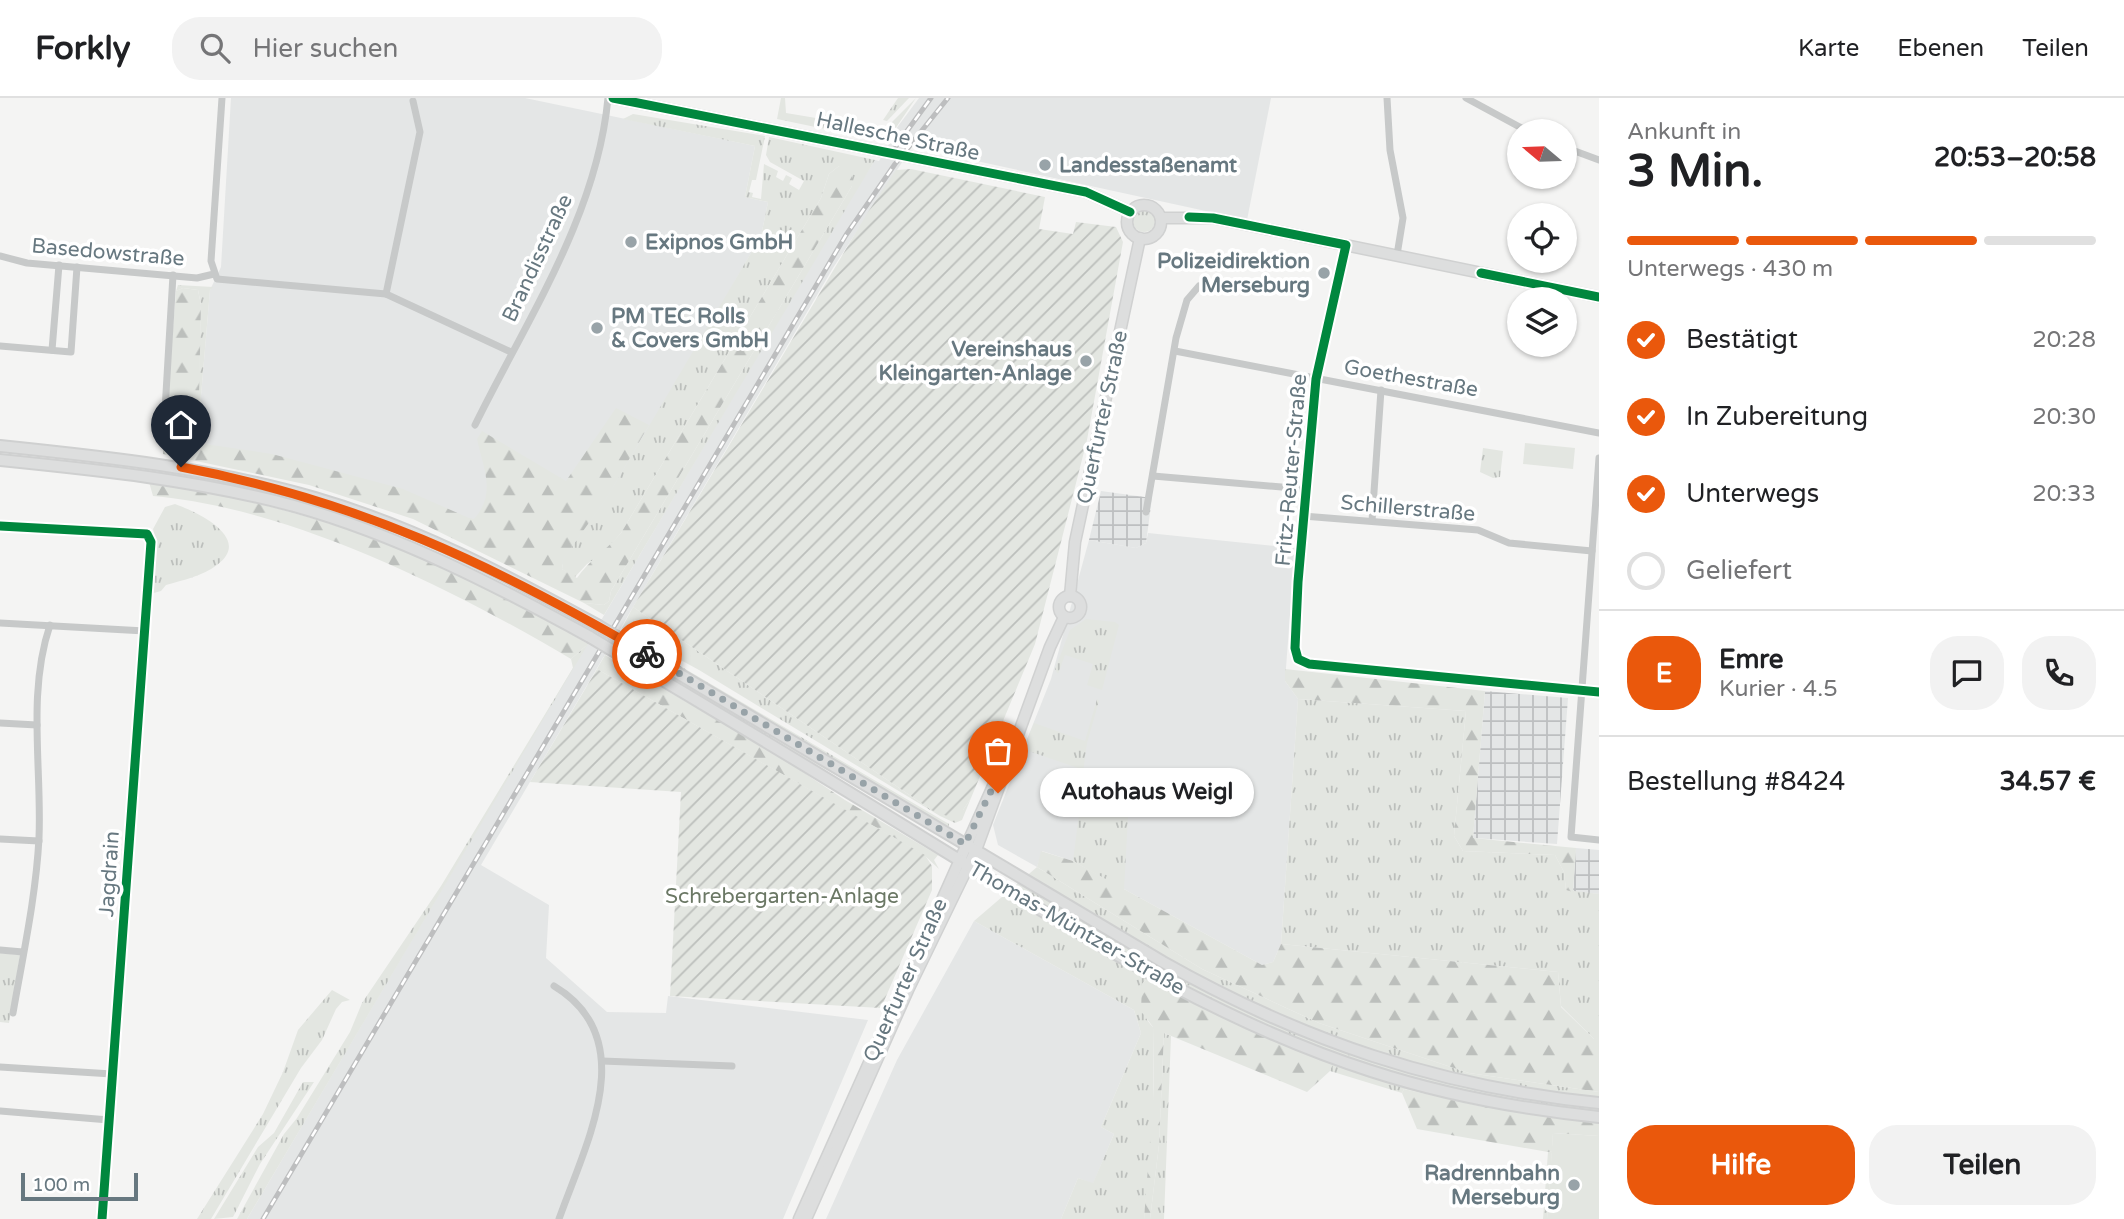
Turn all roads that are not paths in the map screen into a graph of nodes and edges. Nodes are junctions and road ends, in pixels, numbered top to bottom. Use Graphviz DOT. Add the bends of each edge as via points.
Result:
graph roads {
  1 [pos="222,98"];
  2 [pos="611,98"];
  3 [pos="1387,98"];
  4 [pos="1466,98"];
  5 [pos="413,101"];
  6 [pos="1507,120"];
  7 [pos="1577,152"];
  8 [pos="1599,160"];
  9 [pos="1130,212"];
  10 [pos="1161,218"];
  11 [pos="1140,238"];
  12 [pos="1346,245"];
  13 [pos="1397,255"];
  14 [pos="0,256"];
  15 [pos="60,265"];
  16 [pos="77,267"];
  17 [pos="214,274"];
  18 [pos="173,275"];
  19 [pos="1199,286"];
  20 [pos="386,294"];
  21 [pos="1599,297"];
  22 [pos="0,346"];
  23 [pos="52,350"];
  24 [pos="1175,351"];
  25 [pos="511,352"];
  26 [pos="1316,379"];
  27 [pos="1381,390"];
  28 [pos="475,425"];
  29 [pos="164,427"];
  30 [pos="1599,433"];
  31 [pos="0,446"];
  32 [pos="1599,458"];
  33 [pos="0,460"];
  34 [pos="1153,476"];
  35 [pos="1305,489"];
  36 [pos="1146,512"];
  37 [pos="1303,516"];
  38 [pos="1372,521"];
  39 [pos="0,526"];
  40 [pos="1595,547"];
  41 [pos="1070,596"];
  42 [pos="1064,617"];
  43 [pos="0,623"];
  44 [pos="50,625"];
  45 [pos="145,631"];
  46 [pos="1581,692"];
  47 [pos="1599,692"];
  48 [pos="0,723"];
  49 [pos="37,725"];
  50 [pos="1015,742"];
  51 [pos="0,839"];
  52 [pos="1599,839"];
  53 [pos="38,841"];
  54 [pos="965,844"];
  55 [pos="976,850"];
  56 [pos="958,859"];
  57 [pos="969,866"];
  58 [pos="0,950"];
  59 [pos="23,952"];
  60 [pos="554,986"];
  61 [pos="13,1013"];
  62 [pos="602,1061"];
  63 [pos="732,1066"];
  64 [pos="0,1067"];
  65 [pos="112,1074"];
  66 [pos="1599,1103"];
  67 [pos="0,1111"];
  68 [pos="1599,1117"];
  69 [pos="109,1120"];
  70 [pos="102,1219"];
  71 [pos="559,1219"];
  72 [pos="799,1219"];
  73 [pos="806,1219"];
  1 -- 17 [label="street" via="211,261"];
  2 -- 9 [label="main road, Hallesche Straße" via="1086,192"];
  2 -- 25 [label="street, Brandisstraße" via="585,201"];
  3 -- 13 [label="street" via="1390,150 1402,207"];
  4 -- 6 [label="street"];
  5 -- 20 [label="street" via="420,132"];
  7 -- 8 [label="street"];
  9 -- 10 [label="main road" via="1147,205"];
  9 -- 11 [label="main road" via="1128,226"];
  10 -- 11 [label="main road" via="1157,233"];
  10 -- 12 [label="main road" via="1213,218"];
  11 -- 41 [label="main road, Querfurter Straße" via="1075,542"];
  12 -- 13 [label="main road"];
  12 -- 26 [label="street, Fritz-Reuter-Straße"];
  13 -- 21 [label="main road"];
  14 -- 15 [label="street, Basedowstraße"];
  15 -- 16 [label="street, Basedowstraße"];
  15 -- 23 [label="street"];
  16 -- 18 [label="street, Basedowstraße"];
  16 -- 23 [label="street" via="71,352"];
  17 -- 18 [label="street, Basedowstraße" via="197,278"];
  17 -- 20 [label="street, Basedowstraße" via="225,282"];
  18 -- 29 [label="street"];
  19 -- 24 [label="street" via="1187,300"];
  20 -- 25 [label="street"];
  22 -- 23 [label="street"];
  24 -- 26 [label="street, Goethestraße"];
  24 -- 34 [label="street"];
  25 -- 28 [label="street, Brandisstraße"];
  26 -- 27 [label="street, Goethestraße"];
  26 -- 35 [label="street, Fritz-Reuter-Straße"];
  27 -- 30 [label="street, Goethestraße"];
  27 -- 38 [label="street"];
  31 -- 54 [label="main road, Thomas-Müntzer-Straße, bridge" via="181,467 317,499 465,556 597,625"];
  32 -- 40 [label="street"];
  33 -- 56 [label="main road, Thomas-Müntzer-Straße, bridge" via="176,480 306,510 450,564 590,637"];
  34 -- 35 [label="street"];
  34 -- 36 [label="street"];
  35 -- 37 [label="street, Fritz-Reuter-Straße"];
  37 -- 38 [label="street, Schillerstraße"];
  37 -- 46 [label="street, Fritz-Reuter-Straße" via="1298,659 1309,664"];
  38 -- 40 [label="street, Schillerstraße" via="1478,530 1509,543"];
  39 -- 45 [label="street, Jagdrain" via="146,534 151,542"];
  40 -- 46 [label="street"];
  41 -- 42 [label="main road" via="1058,605"];
  41 -- 42 [label="main road" via="1079,600 1080,611 1075,617"];
  42 -- 50 [label="main road, Querfurter Straße"];
  43 -- 44 [label="street"];
  44 -- 45 [label="street"];
  44 -- 49 [label="street" via="40,666"];
  45 -- 65 [label="street, Jagdrain"];
  46 -- 47 [label="street"];
  46 -- 52 [label="street" via="1571,837"];
  48 -- 49 [label="street"];
  49 -- 53 [label="street"];
  50 -- 54 [label="main road, Querfurter Straße"];
  50 -- 55 [label="main road, Querfurter Straße"];
  51 -- 53 [label="street"];
  53 -- 59 [label="street"];
  54 -- 55 [label="main road, Thomas-Müntzer-Straße"];
  54 -- 56 [label="main road, Querfurter Straße"];
  55 -- 57 [label="main road, Querfurter Straße"];
  55 -- 66 [label="main road, Thomas-Müntzer-Straße" via="1199,982 1321,1039 1468,1083"];
  56 -- 57 [label="main road, Thomas-Müntzer-Straße"];
  56 -- 72 [label="main road, Querfurter Straße"];
  57 -- 68 [label="main road, Thomas-Müntzer-Straße" via="1149,973 1322,1054 1472,1099"];
  57 -- 73 [label="main road, Querfurter Straße"];
  58 -- 59 [label="street"];
  59 -- 61 [label="street"];
  60 -- 62 [label="street" via="575,999 585,1012 595,1029"];
  62 -- 63 [label="street"];
  62 -- 71 [label="street" via="596,1112"];
  64 -- 65 [label="street"];
  65 -- 69 [label="street, Jagdrain"];
  67 -- 69 [label="street"];
  69 -- 70 [label="street, Jagdrain"];
}
